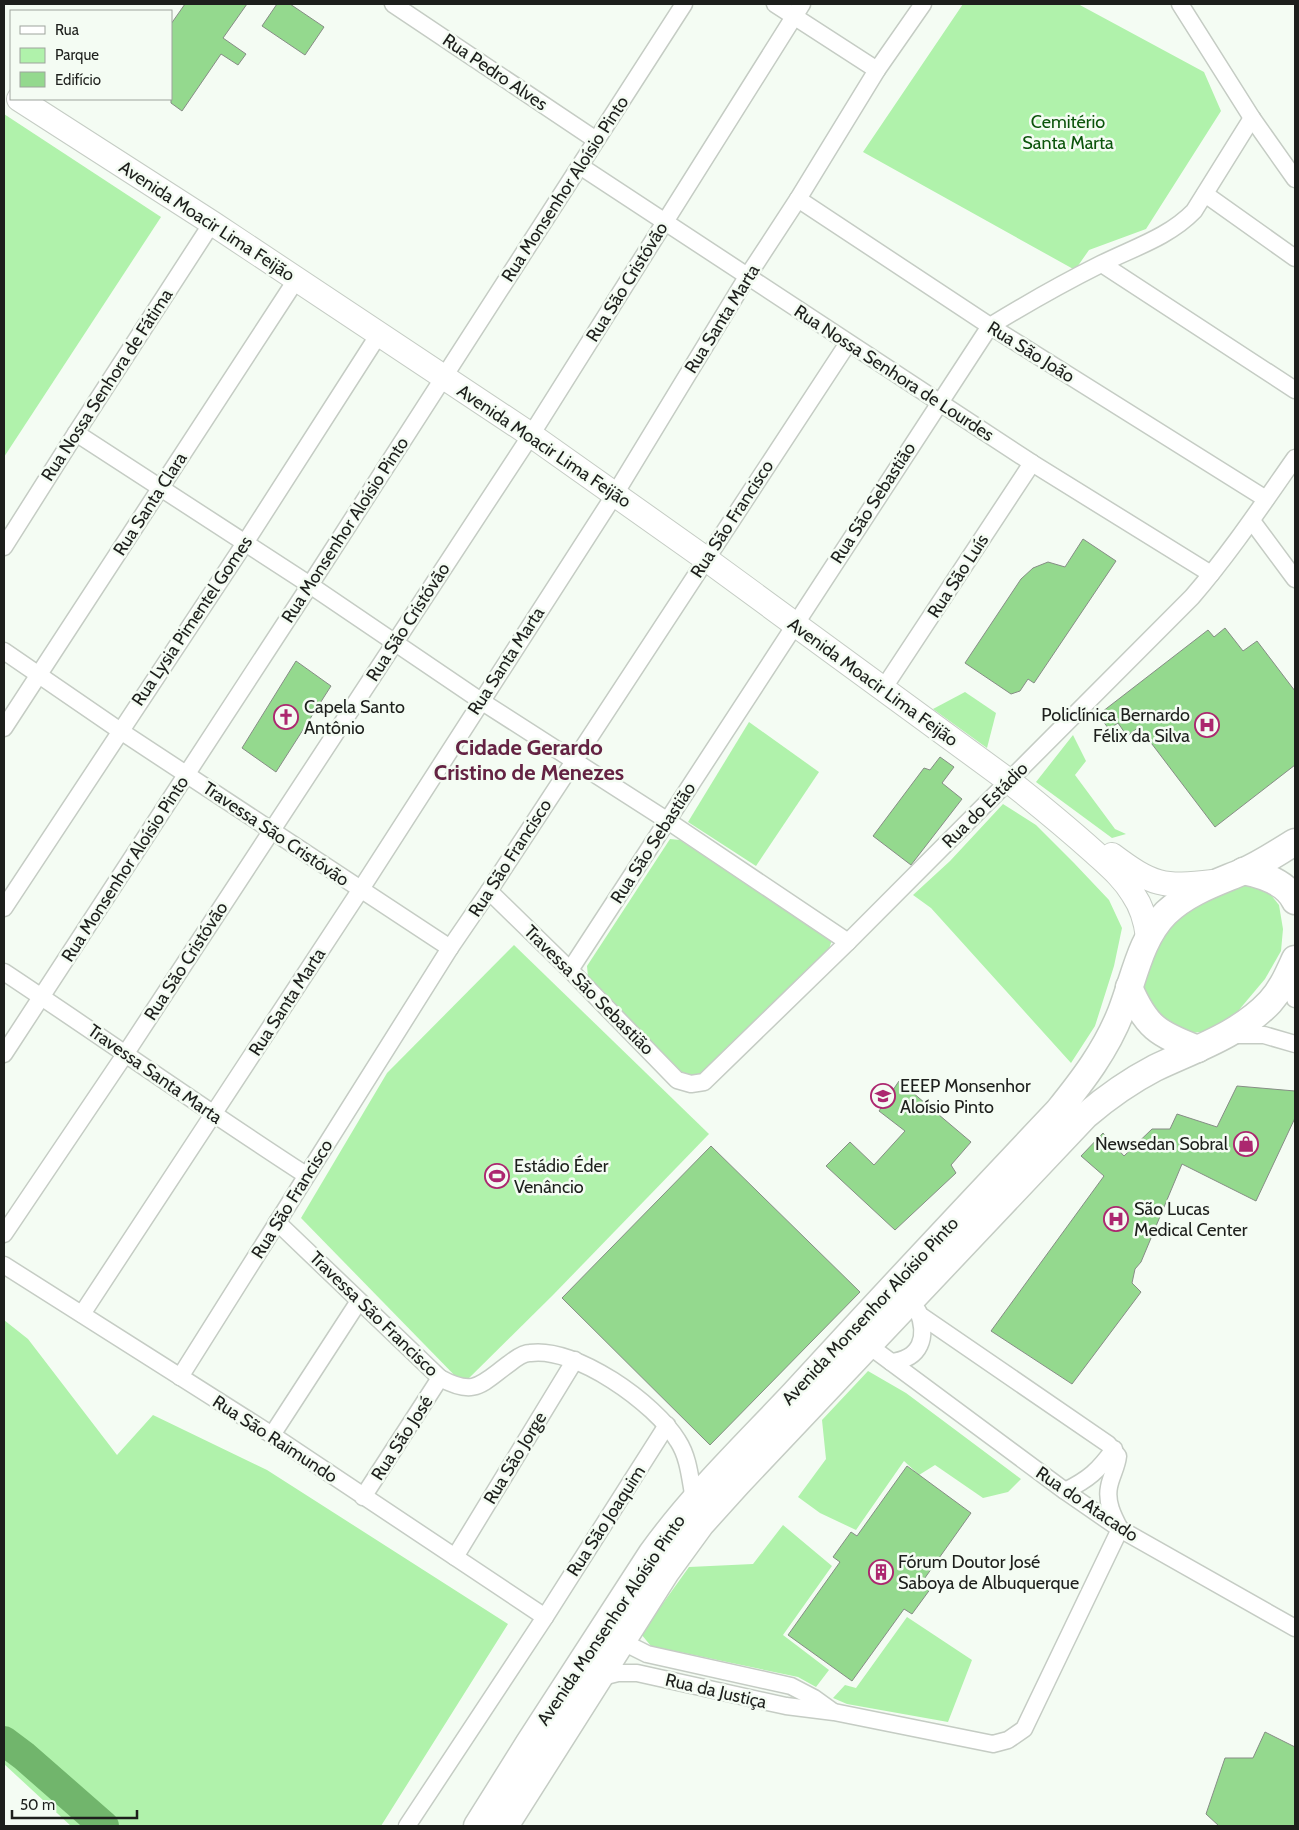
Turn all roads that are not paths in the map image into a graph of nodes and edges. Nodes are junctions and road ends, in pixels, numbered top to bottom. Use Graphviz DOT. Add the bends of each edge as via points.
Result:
graph roads {
  1 [pos="394,4"];
  2 [pos="684,4"];
  3 [pos="775,4"];
  4 [pos="923,4"];
  5 [pos="1180,4"];
  6 [pos="798,10"];
  7 [pos="877,70"];
  8 [pos="21,100"];
  9 [pos="1252,118"];
  10 [pos="596,140"];
  11 [pos="580,166"];
  12 [pos="1295,178"];
  13 [pos="1205,194"];
  14 [pos="798,199"];
  15 [pos="665,222"];
  16 [pos="212,223"];
  17 [pos="1295,258"];
  18 [pos="1102,264"];
  19 [pos="747,277"];
  20 [pos="296,280"];
  21 [pos="990,326"];
  22 [pos="379,334"];
  23 [pos="848,343"];
  24 [pos="444,377"];
  25 [pos="1295,390"];
  26 [pos="939,402"];
  27 [pos="76,433"];
  28 [pos="531,435"];
  29 [pos="1295,458"];
  30 [pos="1032,463"];
  31 [pos="160,488"];
  32 [pos="615,494"];
  33 [pos="1266,499"];
  34 [pos="1252,521"];
  35 [pos="245,543"];
  36 [pos="4,547"];
  37 [pos="706,559"];
  38 [pos="1211,574"];
  39 [pos="1295,580"];
  40 [pos="310,585"];
  41 [pos="795,625"];
  42 [pos="395,643"];
  43 [pos="4,651"];
  44 [pos="40,675"];
  45 [pos="883,689"];
  46 [pos="481,700"];
  47 [pos="4,728"];
  48 [pos="120,730"];
  49 [pos="574,760"];
  50 [pos="187,774"];
  51 [pos="1009,781"];
  52 [pos="1053,815"];
  53 [pos="668,821"];
  54 [pos="271,831"];
  55 [pos="1295,842"];
  56 [pos="1243,871"];
  57 [pos="1217,881"];
  58 [pos="360,890"];
  59 [pos="489,891"];
  60 [pos="1295,901"];
  61 [pos="4,908"];
  62 [pos="1148,936"];
  63 [pos="848,942"];
  64 [pos="450,948"];
  65 [pos="1292,966"];
  66 [pos="570,970"];
  67 [pos="4,972"];
  68 [pos="1129,987"];
  69 [pos="42,997"];
  70 [pos="1295,999"];
  71 [pos="1228,1035"];
  72 [pos="1295,1044"];
  73 [pos="1198,1049"];
  74 [pos="126,1053"];
  75 [pos="4,1054"];
  76 [pos="691,1084"];
  77 [pos="212,1114"];
  78 [pos="306,1175"];
  79 [pos="278,1222"];
  80 [pos="4,1234"];
  81 [pos="4,1265"];
  82 [pos="359,1301"];
  83 [pos="917,1306"];
  84 [pos="82,1314"];
  85 [pos="868,1345"];
  86 [pos="576,1360"];
  87 [pos="891,1362"];
  88 [pos="180,1377"];
  89 [pos="440,1378"];
  90 [pos="667,1426"];
  91 [pos="272,1435"];
  92 [pos="1114,1450"];
  93 [pos="1065,1491"];
  94 [pos="364,1497"];
  95 [pos="694,1499"];
  96 [pos="1120,1529"];
  97 [pos="455,1557"];
  98 [pos="545,1617"];
  99 [pos="1295,1628"];
  100 [pos="621,1641"];
  101 [pos="598,1678"];
  102 [pos="834,1712"];
  103 [pos="407,1826"];
  104 [pos="477,1826"];
  105 [pos="505,1826"];
  1 -- 10 [label="street, Rua Pedro Alves"];
  2 -- 10 [label="street, Rua Monsenhor Aloísio Pinto"];
  3 -- 6 [label="street"];
  4 -- 7 [label="street, Rua Santa Marta"];
  5 -- 9 [label="street"];
  6 -- 7 [label="street"];
  6 -- 15 [label="street, Rua São Cristóvão"];
  7 -- 14 [label="street, Rua Santa Marta"];
  8 -- 16 [label="main road, Avenida Moacir Lima Feijão"];
  9 -- 12 [label="street"];
  9 -- 13 [label="street, Rua São Sebastião"];
  10 -- 11 [label="street, Rua Monsenhor Aloísio Pinto"];
  11 -- 15 [label="street, Rua Nossa Senhora de Lourdes"];
  11 -- 24 [label="street, Rua Monsenhor Aloísio Pinto"];
  13 -- 17 [label="street"];
  13 -- 18 [label="street, Rua São Sebastião" via="1182,224"];
  14 -- 19 [label="street, Rua Santa Marta"];
  14 -- 21 [label="street, Rua São João"];
  15 -- 19 [label="street, Rua Nossa Senhora de Lourdes"];
  15 -- 28 [label="street, Rua São Cristóvão"];
  16 -- 20 [label="main road, Avenida Moacir Lima Feijão"];
  16 -- 27 [label="street, Rua Nossa Senhora de Fátima"];
  18 -- 21 [label="street, Rua São Sebastião"];
  18 -- 25 [label="street"];
  19 -- 23 [label="street, Rua Nossa Senhora de Lourdes"];
  19 -- 32 [label="street, Rua Santa Marta"];
  20 -- 22 [label="main road, Avenida Moacir Lima Feijão"];
  20 -- 31 [label="street, Rua Santa Clara"];
  21 -- 26 [label="street, Rua São Sebastião"];
  21 -- 33 [label="street, Rua São João"];
  22 -- 24 [label="main road, Avenida Moacir Lima Feijão"];
  22 -- 35 [label="street, Rua Lysia Pimentel Gomes"];
  23 -- 26 [label="street, Rua Nossa Senhora de Lourdes"];
  23 -- 37 [label="street, Rua São Francisco"];
  24 -- 28 [label="main road, Avenida Moacir Lima Feijão"];
  24 -- 40 [label="street, Rua Monsenhor Aloísio Pinto"];
  26 -- 30 [label="street, Rua Nossa Senhora de Lourdes"];
  26 -- 41 [label="street, Rua São Sebastião"];
  27 -- 31 [label="street"];
  27 -- 36 [label="street, Rua Nossa Senhora de Fátima"];
  28 -- 32 [label="main road, Avenida Moacir Lima Feijão"];
  28 -- 42 [label="street, Rua São Cristóvão"];
  29 -- 33 [label="street, Rua do Estádio"];
  30 -- 38 [label="street, Rua Nossa Senhora de Lourdes"];
  30 -- 45 [label="street, Rua São Luís"];
  31 -- 35 [label="street"];
  31 -- 44 [label="street, Rua Santa Clara"];
  32 -- 37 [label="main road, Avenida Moacir Lima Feijão"];
  32 -- 46 [label="street, Rua Santa Marta"];
  33 -- 34 [label="street, Rua do Estádio"];
  34 -- 38 [label="street, Rua do Estádio"];
  34 -- 39 [label="street"];
  35 -- 40 [label="street"];
  35 -- 48 [label="street, Rua Lysia Pimentel Gomes"];
  37 -- 41 [label="main road, Avenida Moacir Lima Feijão"];
  37 -- 49 [label="street, Rua São Francisco"];
  38 -- 51 [label="street, Rua do Estádio"];
  40 -- 42 [label="street"];
  40 -- 50 [label="street, Rua Monsenhor Aloísio Pinto"];
  41 -- 45 [label="main road, Avenida Moacir Lima Feijão"];
  41 -- 53 [label="street, Rua São Sebastião"];
  42 -- 46 [label="street"];
  42 -- 54 [label="street, Rua São Cristóvão"];
  43 -- 44 [label="street, Travessa São Cristóvão"];
  44 -- 47 [label="street, Rua Santa Clara"];
  44 -- 48 [label="street, Travessa São Cristóvão"];
  45 -- 51 [label="main road, Avenida Moacir Lima Feijão"];
  46 -- 49 [label="street"];
  46 -- 58 [label="street, Rua Santa Marta"];
  48 -- 50 [label="street, Travessa São Cristóvão"];
  48 -- 61 [label="street, Rua Lysia Pimentel Gomes"];
  49 -- 53 [label="street"];
  49 -- 59 [label="street, Rua São Francisco"];
  50 -- 54 [label="street, Travessa São Cristóvão"];
  50 -- 69 [label="street, Rua Monsenhor Aloísio Pinto"];
  51 -- 52 [label="main road, Avenida Moacir Lima Feijão"];
  51 -- 63 [label="street, Rua do Estádio"];
  52 -- 57 [label="main road" via="1146,878 1184,886"];
  52 -- 62 [label="main road" via="1132,892 1146,920"];
  53 -- 63 [label="street"];
  53 -- 66 [label="street, Rua São Sebastião"];
  54 -- 58 [label="street, Travessa São Cristóvão"];
  54 -- 74 [label="street, Rua São Cristóvão"];
  55 -- 56 [label="main road, Avenida Monsenhor Aloísio Pinto"];
  56 -- 57 [label="main road, Avenida Monsenhor Aloísio Pinto"];
  56 -- 60 [label="main road" via="1281,885"];
  57 -- 62 [label="main road, Avenida Monsenhor Aloísio Pinto" via="1186,898 1166,914"];
  58 -- 64 [label="street, Travessa São Cristóvão"];
  58 -- 77 [label="street, Rua Santa Marta"];
  59 -- 64 [label="street, Rua São Francisco"];
  59 -- 66 [label="street, Travessa São Sebastião"];
  62 -- 68 [label="main road, Avenida Monsenhor Aloísio Pinto"];
  63 -- 76 [label="street, Rua do Estádio" via="704,1082"];
  64 -- 78 [label="street, Rua São Francisco"];
  65 -- 70 [label="street"];
  65 -- 71 [label="main road, Avenida Monsenhor Aloísio Pinto" via="1271,1001"];
  66 -- 76 [label="street, Travessa São Sebastião" via="677,1080"];
  67 -- 69 [label="street, Travessa Santa Marta"];
  68 -- 73 [label="main road" via="1146,1020 1158,1031"];
  68 -- 95 [label="main road, Avenida Monsenhor Aloísio Pinto" via="1098,1060 1058,1111"];
  69 -- 74 [label="street, Travessa Santa Marta"];
  69 -- 75 [label="street, Rua Monsenhor Aloísio Pinto"];
  71 -- 72 [label="street" via="1264,1035"];
  71 -- 73 [label="main road, Avenida Monsenhor Aloísio Pinto"];
  73 -- 83 [label="main road, Avenida Monsenhor Aloísio Pinto" via="1154,1069 1085,1116"];
  74 -- 77 [label="street, Travessa Santa Marta"];
  74 -- 80 [label="street, Rua São Cristóvão"];
  77 -- 78 [label="street, Travessa Santa Marta"];
  77 -- 84 [label="street, Rua Santa Marta"];
  78 -- 79 [label="street, Rua São Francisco"];
  79 -- 82 [label="street, Travessa São Francisco"];
  79 -- 88 [label="street, Rua São Francisco"];
  81 -- 84 [label="street, Rua São Raimundo"];
  82 -- 89 [label="street, Travessa São Francisco"];
  82 -- 91 [label="street"];
  83 -- 85 [label="main road, Avenida Monsenhor Aloísio Pinto"];
  83 -- 87 [label="street" via="923,1334 917,1350 906,1359"];
  83 -- 92 [label="street"];
  84 -- 88 [label="street, Rua São Raimundo"];
  85 -- 87 [label="street, Rua do Atacado"];
  85 -- 100 [label="main road, Avenida Monsenhor Aloísio Pinto" via="701,1524"];
  86 -- 89 [label="street, Travessa São Francisco" via="528,1352 480,1385 455,1387"];
  86 -- 90 [label="street" via="619,1384"];
  86 -- 97 [label="street, Rua São Jorge"];
  87 -- 93 [label="street, Rua do Atacado"];
  88 -- 91 [label="street, Rua São Raimundo"];
  89 -- 94 [label="street, Rua São José"];
  90 -- 95 [label="street" via="686,1458"];
  90 -- 98 [label="street, Rua São Joaquim"];
  91 -- 94 [label="street, Rua São Raimundo"];
  92 -- 93 [label="street" via="1084,1482"];
  92 -- 96 [label="street" via="1118,1456 1109,1499"];
  93 -- 96 [label="street, Rua do Atacado"];
  94 -- 97 [label="street, Rua São Raimundo"];
  95 -- 104 [label="main road, Avenida Monsenhor Aloísio Pinto" via="652,1552"];
  96 -- 99 [label="street, Rua do Atacado"];
  96 -- 102 [label="street, Rua da Justiça" via="1024,1729 1008,1740 993,1744"];
  97 -- 98 [label="street, Rua São Raimundo"];
  98 -- 103 [label="street, Rua São Joaquim"];
  100 -- 101 [label="main road, Avenida Monsenhor Aloísio Pinto"];
  100 -- 102 [label="street, Rua da Justiça" via="647,1654 791,1686"];
  101 -- 102 [label="street, Rua da Justiça" via="637,1673 786,1706"];
  101 -- 105 [label="main road, Avenida Monsenhor Aloísio Pinto"];
}
